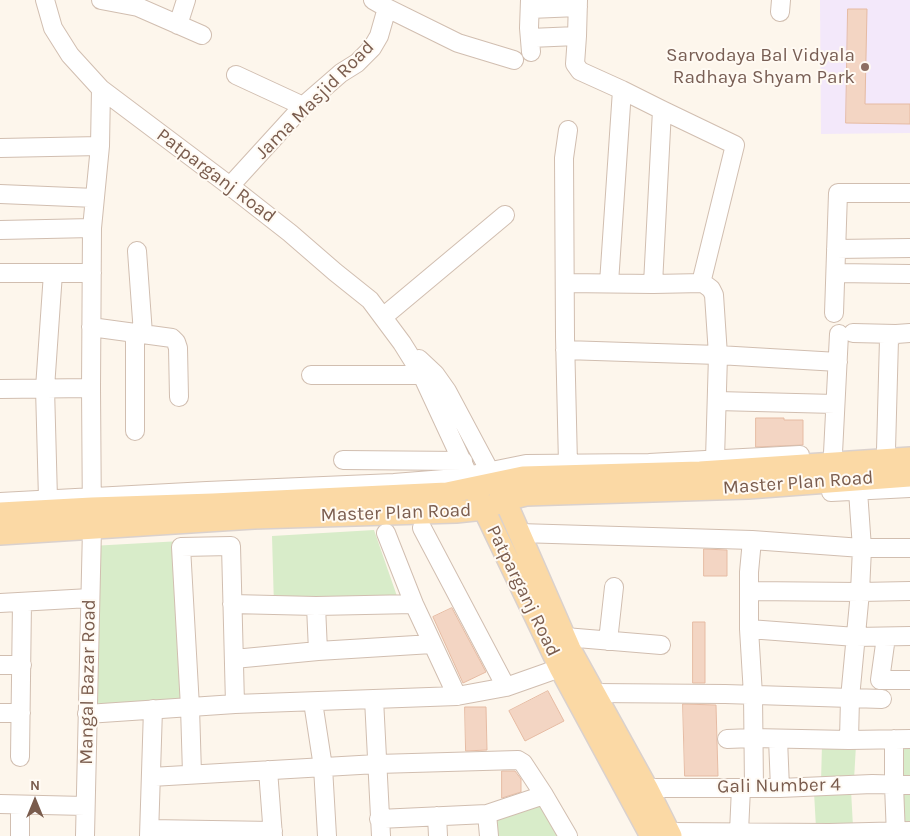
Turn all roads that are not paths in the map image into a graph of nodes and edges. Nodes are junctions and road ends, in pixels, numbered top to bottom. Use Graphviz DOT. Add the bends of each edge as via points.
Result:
graph roads {
  1 [pos="45,0"];
  2 [pos="101,0"];
  3 [pos="186,0"];
  4 [pos="380,4"];
  5 [pos="578,4"];
  6 [pos="530,5"];
  7 [pos="178,25"];
  8 [pos="202,36"];
  9 [pos="577,36"];
  10 [pos="514,60"];
  11 [pos="236,74"];
  12 [pos="101,89"];
  13 [pos="622,90"];
  14 [pos="303,106"];
  15 [pos="662,110"];
  16 [pos="568,130"];
  17 [pos="100,146"];
  18 [pos="0,148"];
  19 [pos="230,186"];
  20 [pos="910,193"];
  21 [pos="0,194"];
  22 [pos="95,198"];
  23 [pos="505,215"];
  24 [pos="92,228"];
  25 [pos="0,230"];
  26 [pos="910,248"];
  27 [pos="836,250"];
  28 [pos="137,251"];
  29 [pos="0,273"];
  30 [pos="54,273"];
  31 [pos="92,273"];
  32 [pos="836,273"];
  33 [pos="910,274"];
  34 [pos="703,282"];
  35 [pos="565,283"];
  36 [pos="609,283"];
  37 [pos="653,284"];
  38 [pos="834,313"];
  39 [pos="383,317"];
  40 [pos="91,327"];
  41 [pos="903,333"];
  42 [pos="139,334"];
  43 [pos="402,343"];
  44 [pos="565,350"];
  45 [pos="718,355"];
  46 [pos="838,362"];
  47 [pos="422,375"];
  48 [pos="311,376"];
  49 [pos="45,388"];
  50 [pos="91,388"];
  51 [pos="0,389"];
  52 [pos="179,397"];
  53 [pos="717,401"];
  54 [pos="835,404"];
  55 [pos="135,431"];
  56 [pos="910,448"];
  57 [pos="886,450"];
  58 [pos="833,453"];
  59 [pos="910,458"];
  60 [pos="715,459"];
  61 [pos="343,460"];
  62 [pos="568,464"];
  63 [pos="469,475"];
  64 [pos="910,476"];
  65 [pos="910,488"];
  66 [pos="500,491"];
  67 [pos="858,495"];
  68 [pos="910,497"];
  69 [pos="48,500"];
  70 [pos="0,502"];
  71 [pos="484,509"];
  72 [pos="92,511"];
  73 [pos="0,513"];
  74 [pos="422,528"];
  75 [pos="386,533"];
  76 [pos="519,533"];
  77 [pos="0,534"];
  78 [pos="752,540"];
  79 [pos="862,548"];
  80 [pos="910,548"];
  81 [pos="614,587"];
  82 [pos="749,590"];
  83 [pos="910,591"];
  84 [pos="860,592"];
  85 [pos="90,598"];
  86 [pos="22,602"];
  87 [pos="0,603"];
  88 [pos="232,604"];
  89 [pos="414,604"];
  90 [pos="316,606"];
  91 [pos="749,629"];
  92 [pos="910,636"];
  93 [pos="565,637"];
  94 [pos="856,637"];
  95 [pos="886,637"];
  96 [pos="608,641"];
  97 [pos="432,644"];
  98 [pos="661,645"];
  99 [pos="318,651"];
  100 [pos="234,659"];
  101 [pos="568,664"];
  102 [pos="0,665"];
  103 [pos="22,665"];
  104 [pos="910,680"];
  105 [pos="506,687"];
  106 [pos="594,693"];
  107 [pos="753,695"];
  108 [pos="457,696"];
  109 [pos="850,698"];
  110 [pos="374,699"];
  111 [pos="882,699"];
  112 [pos="313,702"];
  113 [pos="235,704"];
  114 [pos="190,707"];
  115 [pos="153,709"];
  116 [pos="0,713"];
  117 [pos="21,714"];
  118 [pos="87,714"];
  119 [pos="753,738"];
  120 [pos="728,739"];
  121 [pos="778,739"];
  122 [pos="902,739"];
  123 [pos="849,740"];
  124 [pos="20,757"];
  125 [pos="377,764"];
  126 [pos="323,766"];
  127 [pos="268,770"];
  128 [pos="192,774"];
  129 [pos="151,777"];
  130 [pos="902,785"];
  131 [pos="647,788"];
  132 [pos="748,788"];
  133 [pos="780,788"];
  134 [pos="544,795"];
  135 [pos="0,804"];
  136 [pos="20,805"];
  137 [pos="85,806"];
  138 [pos="487,814"];
  139 [pos="437,816"];
  140 [pos="380,827"];
  141 [pos="739,832"];
  142 [pos="150,833"];
  143 [pos="190,833"];
  144 [pos="901,833"];
  145 [pos="273,834"];
  146 [pos="663,835"];
  147 [pos="20,836"];
  148 [pos="85,836"];
  149 [pos="327,836"];
  150 [pos="438,836"];
  151 [pos="489,836"];
  152 [pos="568,836"];
  1 -- 12 [label="street, Patparganj Road" via="53,28 70,54"];
  2 -- 7 [label="street" via="138,7"];
  3 -- 7 [label="street"];
  4 -- 10 [label="street" via="458,43"];
  4 -- 14 [label="street, Jama Masjid Road" via="379,36 372,48"];
  5 -- 6 [label="street"];
  5 -- 9 [label="street"];
  6 -- 9 [label="street" via="530,45"];
  7 -- 8 [label="street"];
  9 -- 13 [label="street" via="577,68"];
  11 -- 14 [label="street"];
  12 -- 17 [label="street, Mangal Bazar Road"];
  12 -- 19 [label="street, Patparganj Road"];
  13 -- 15 [label="street"];
  13 -- 36 [label="street"];
  14 -- 19 [label="street, Jama Masjid Road"];
  15 -- 34 [label="street" via="735,145"];
  15 -- 37 [label="street"];
  16 -- 35 [label="street" via="564,158"];
  17 -- 18 [label="street"];
  17 -- 22 [label="street, Mangal Bazar Road"];
  19 -- 39 [label="street, Patparganj Road" via="370,300"];
  20 -- 27 [label="street" via="838,192"];
  21 -- 22 [label="street"];
  22 -- 24 [label="street, Mangal Bazar Road"];
  23 -- 39 [label="street"];
  24 -- 25 [label="street"];
  24 -- 31 [label="street, Mangal Bazar Road"];
  26 -- 27 [label="street"];
  27 -- 32 [label="street"];
  28 -- 42 [label="street"];
  29 -- 30 [label="street"];
  30 -- 31 [label="street"];
  30 -- 49 [label="street"];
  31 -- 40 [label="street, Mangal Bazar Road"];
  32 -- 33 [label="street"];
  32 -- 38 [label="street"];
  34 -- 37 [label="street"];
  34 -- 45 [label="street" via="714,295"];
  35 -- 36 [label="street"];
  35 -- 44 [label="street"];
  36 -- 37 [label="street"];
  39 -- 43 [label="street, Patparganj Road"];
  40 -- 42 [label="street"];
  40 -- 50 [label="street, Mangal Bazar Road"];
  41 -- 46 [label="street" via="846,333"];
  41 -- 57 [label="street" via="888,342"];
  42 -- 52 [label="street" via="168,337 176,342"];
  42 -- 55 [label="street"];
  43 -- 47 [label="street, Patparganj Road"];
  43 -- 66 [label="street, Patparganj Road" via="442,383"];
  44 -- 45 [label="street"];
  44 -- 62 [label="street"];
  45 -- 46 [label="street"];
  45 -- 53 [label="street"];
  46 -- 54 [label="street"];
  47 -- 48 [label="street"];
  47 -- 63 [label="street, Patparganj Road"];
  49 -- 50 [label="street"];
  49 -- 51 [label="street"];
  49 -- 69 [label="street"];
  50 -- 72 [label="street, Mangal Bazar Road"];
  53 -- 54 [label="street"];
  53 -- 60 [label="street"];
  54 -- 58 [label="street"];
  56 -- 57 [label="street"];
  57 -- 58 [label="street"];
  58 -- 60 [label="street"];
  59 -- 66 [label="main road, Master Plan Road" via="700,472 522,477"];
  60 -- 62 [label="street"];
  61 -- 63 [label="street"];
  62 -- 66 [label="street" via="526,464"];
  63 -- 66 [label="main road, Master Plan Road"];
  63 -- 71 [label="main road, Patparganj Road"];
  63 -- 72 [label="main road, Master Plan Road" via="447,493"];
  64 -- 66 [label="main road, Master Plan Road" via="748,488 526,494"];
  65 -- 67 [label="street"];
  66 -- 67 [label="street" via="541,503"];
  66 -- 71 [label="main road, Master Plan Road"];
  66 -- 76 [label="main road"];
  67 -- 68 [label="street"];
  67 -- 79 [label="street"];
  69 -- 70 [label="street"];
  69 -- 72 [label="street"];
  71 -- 72 [label="main road, Master Plan Road" via="254,518"];
  71 -- 101 [label="main road, Patparganj Road"];
  72 -- 73 [label="main road"];
  72 -- 77 [label="main road, Master Plan Road"];
  72 -- 85 [label="street, Mangal Bazar Road"];
  74 -- 105 [label="street"];
  75 -- 89 [label="street"];
  76 -- 78 [label="street"];
  76 -- 93 [label="main road"];
  78 -- 79 [label="street"];
  78 -- 82 [label="street"];
  79 -- 80 [label="street"];
  79 -- 84 [label="street"];
  81 -- 96 [label="street"];
  82 -- 84 [label="street"];
  82 -- 91 [label="street"];
  83 -- 84 [label="street"];
  84 -- 94 [label="street"];
  85 -- 86 [label="street"];
  85 -- 118 [label="street, Mangal Bazar Road"];
  86 -- 87 [label="street"];
  86 -- 103 [label="street"];
  88 -- 90 [label="street"];
  88 -- 100 [label="street"];
  88 -- 114 [label="street" via="231,546 181,547"];
  89 -- 90 [label="street"];
  89 -- 97 [label="street"];
  90 -- 99 [label="street"];
  91 -- 94 [label="street"];
  91 -- 107 [label="street"];
  92 -- 95 [label="street"];
  93 -- 96 [label="street"];
  93 -- 101 [label="main road"];
  94 -- 95 [label="street"];
  94 -- 109 [label="street"];
  95 -- 104 [label="street" via="880,680"];
  96 -- 98 [label="street"];
  97 -- 99 [label="street"];
  97 -- 108 [label="street"];
  99 -- 100 [label="street"];
  100 -- 113 [label="street"];
  101 -- 105 [label="street"];
  101 -- 106 [label="main road"];
  101 -- 146 [label="main road, Patparganj Road"];
  102 -- 103 [label="street"];
  103 -- 117 [label="street"];
  105 -- 108 [label="street"];
  106 -- 107 [label="street"];
  106 -- 131 [label="main road"];
  107 -- 109 [label="street"];
  107 -- 119 [label="street"];
  108 -- 110 [label="street"];
  109 -- 111 [label="street"];
  109 -- 123 [label="street"];
  110 -- 112 [label="street"];
  110 -- 125 [label="street"];
  112 -- 113 [label="street"];
  112 -- 126 [label="street"];
  113 -- 114 [label="street"];
  114 -- 115 [label="street"];
  114 -- 128 [label="street"];
  115 -- 118 [label="street"];
  115 -- 129 [label="street"];
  116 -- 117 [label="street"];
  117 -- 124 [label="street"];
  118 -- 137 [label="street, Mangal Bazar Road"];
  119 -- 120 [label="street"];
  119 -- 121 [label="street"];
  119 -- 132 [label="street"];
  121 -- 123 [label="street"];
  121 -- 133 [label="street"];
  122 -- 123 [label="street"];
  122 -- 130 [label="street"];
  125 -- 126 [label="street"];
  125 -- 134 [label="street" via="518,760"];
  125 -- 140 [label="street"];
  126 -- 127 [label="street"];
  126 -- 149 [label="street"];
  127 -- 128 [label="street"];
  127 -- 145 [label="street"];
  128 -- 129 [label="street"];
  129 -- 142 [label="street"];
  130 -- 133 [label="street, Gali Number 4"];
  130 -- 144 [label="street"];
  131 -- 132 [label="street, Gali Number 4"];
  131 -- 146 [label="main road"];
  132 -- 133 [label="street, Gali Number 4"];
  132 -- 141 [label="street"];
  134 -- 138 [label="street"];
  134 -- 152 [label="street"];
  135 -- 136 [label="street"];
  136 -- 137 [label="street"];
  136 -- 147 [label="street"];
  137 -- 148 [label="street, Mangal Bazar Road"];
  138 -- 139 [label="street"];
  138 -- 151 [label="street"];
  139 -- 140 [label="street"];
  139 -- 150 [label="street"];
  141 -- 144 [label="street"];
  141 -- 146 [label="street"];
  142 -- 143 [label="street"];
  143 -- 145 [label="street"];
}
